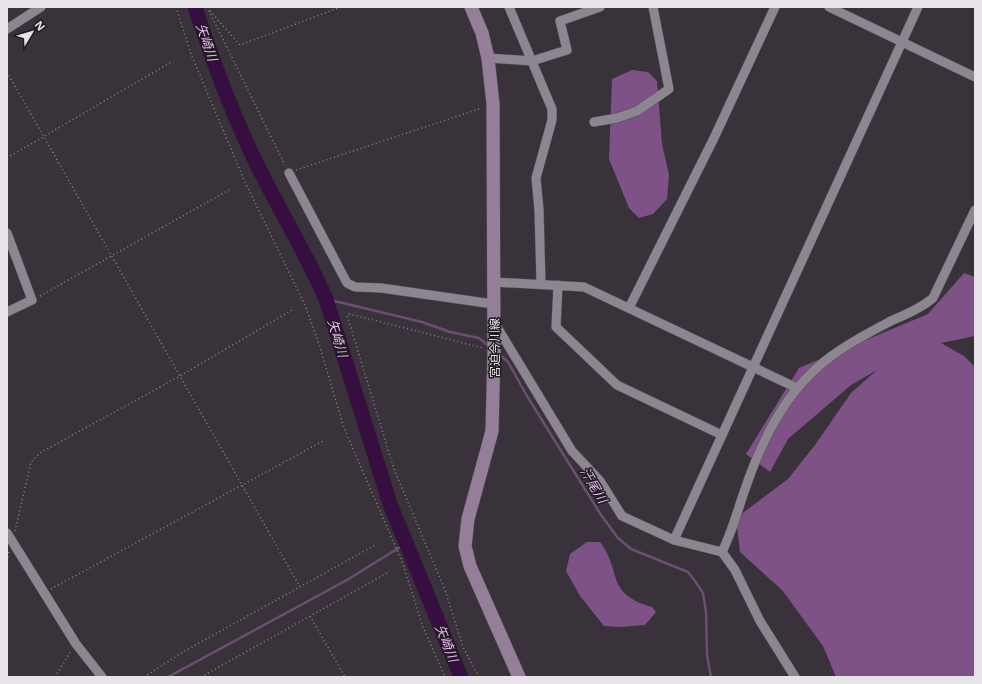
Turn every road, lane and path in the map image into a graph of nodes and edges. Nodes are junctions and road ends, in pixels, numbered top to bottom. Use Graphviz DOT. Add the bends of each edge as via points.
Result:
graph roads {
  1 [pos="41,7"];
  2 [pos="176,7"];
  3 [pos="342,7"];
  4 [pos="471,7"];
  5 [pos="509,7"];
  6 [pos="600,7"];
  7 [pos="654,7"];
  8 [pos="775,7"];
  9 [pos="829,7"];
  10 [pos="918,7"];
  11 [pos="207,8"];
  12 [pos="7,29"];
  13 [pos="902,42"];
  14 [pos="488,58"];
  15 [pos="173,61"];
  16 [pos="532,61"];
  17 [pos="7,72"];
  18 [pos="975,77"];
  19 [pos="493,104"];
  20 [pos="594,122"];
  21 [pos="44,136"];
  22 [pos="7,158"];
  23 [pos="289,173"];
  24 [pos="229,190"];
  25 [pos="975,210"];
  26 [pos="7,233"];
  27 [pos="111,255"];
  28 [pos="493,282"];
  29 [pos="541,284"];
  30 [pos="558,285"];
  31 [pos="32,300"];
  32 [pos="493,304"];
  33 [pos="629,308"];
  34 [pos="292,310"];
  35 [pos="7,312"];
  36 [pos="494,322"];
  37 [pos="494,351"];
  38 [pos="754,368"];
  39 [pos="180,376"];
  40 [pos="797,388"];
  41 [pos="722,435"];
  42 [pos="323,441"];
  43 [pos="242,484"];
  44 [pos="7,533"];
  45 [pos="674,540"];
  46 [pos="13,543"];
  47 [pos="377,544"];
  48 [pos="722,552"];
  49 [pos="390,572"];
  50 [pos="300,587"];
  51 [pos="44,593"];
  52 [pos="310,616"];
  53 [pos="76,644"];
  54 [pos="55,677"];
  55 [pos="102,677"];
  56 [pos="144,677"];
  57 [pos="201,677"];
  58 [pos="345,677"];
  59 [pos="445,677"];
  60 [pos="479,677"];
  61 [pos="519,677"];
  62 [pos="795,677"];
  1 -- 12 [label="street"];
  2 -- 59 [label="path" via="191,54 245,182 305,305 344,428 400,557 423,628"];
  3 -- 11 [label="path" via="240,45"];
  4 -- 14 [label="main road, 宮迫今川線" via="480,27"];
  5 -- 16 [label="street"];
  6 -- 16 [label="street" via="560,21 567,50"];
  7 -- 20 [label="street" via="669,89 637,111"];
  8 -- 33 [label="street" via="714,138"];
  9 -- 13 [label="street"];
  10 -- 13 [label="street"];
  11 -- 23 [label="path"];
  13 -- 18 [label="street"];
  13 -- 38 [label="street"];
  14 -- 16 [label="street"];
  14 -- 19 [label="main road, 宮迫今川線"];
  15 -- 21 [label="path"];
  16 -- 29 [label="street" via="552,109 552,120 536,178"];
  17 -- 21 [label="path"];
  19 -- 23 [label="path"];
  19 -- 28 [label="main road, 宮迫今川線"];
  21 -- 22 [label="path"];
  21 -- 27 [label="path"];
  23 -- 32 [label="street" via="347,283 355,287 381,288"];
  24 -- 27 [label="path"];
  25 -- 40 [label="street" via="933,298 858,338 822,364"];
  26 -- 31 [label="street"];
  27 -- 31 [label="path"];
  27 -- 39 [label="path"];
  28 -- 29 [label="street"];
  28 -- 32 [label="main road, 宮迫今川線"];
  29 -- 30 [label="street"];
  30 -- 33 [label="street" via="584,287"];
  30 -- 41 [label="street" via="556,327 617,386"];
  31 -- 35 [label="street"];
  32 -- 36 [label="main road, 宮迫今川線"];
  33 -- 38 [label="street"];
  34 -- 39 [label="path"];
  36 -- 37 [label="main road, 宮迫今川線"];
  36 -- 45 [label="street" via="572,451 600,481 622,516"];
  37 -- 60 [label="path" via="347,315 394,469 445,590 464,647"];
  37 -- 61 [label="main road, 宮迫今川線" via="492,431 468,519 465,546 470,566"];
  38 -- 40 [label="street"];
  38 -- 41 [label="street"];
  39 -- 43 [label="path"];
  39 -- 46 [label="path" via="35,457 29,469"];
  40 -- 48 [label="street" via="781,410 760,450 731,535"];
  41 -- 45 [label="street"];
  42 -- 43 [label="path"];
  43 -- 50 [label="path"];
  43 -- 51 [label="path"];
  44 -- 46 [label="street"];
  45 -- 48 [label="street"];
  46 -- 51 [label="street"];
  47 -- 50 [label="path"];
  48 -- 62 [label="street" via="735,570 760,621"];
  49 -- 52 [label="path"];
  50 -- 56 [label="path"];
  51 -- 53 [label="street"];
  52 -- 57 [label="path"];
  52 -- 58 [label="path"];
  53 -- 54 [label="path"];
  53 -- 55 [label="street"];
}
